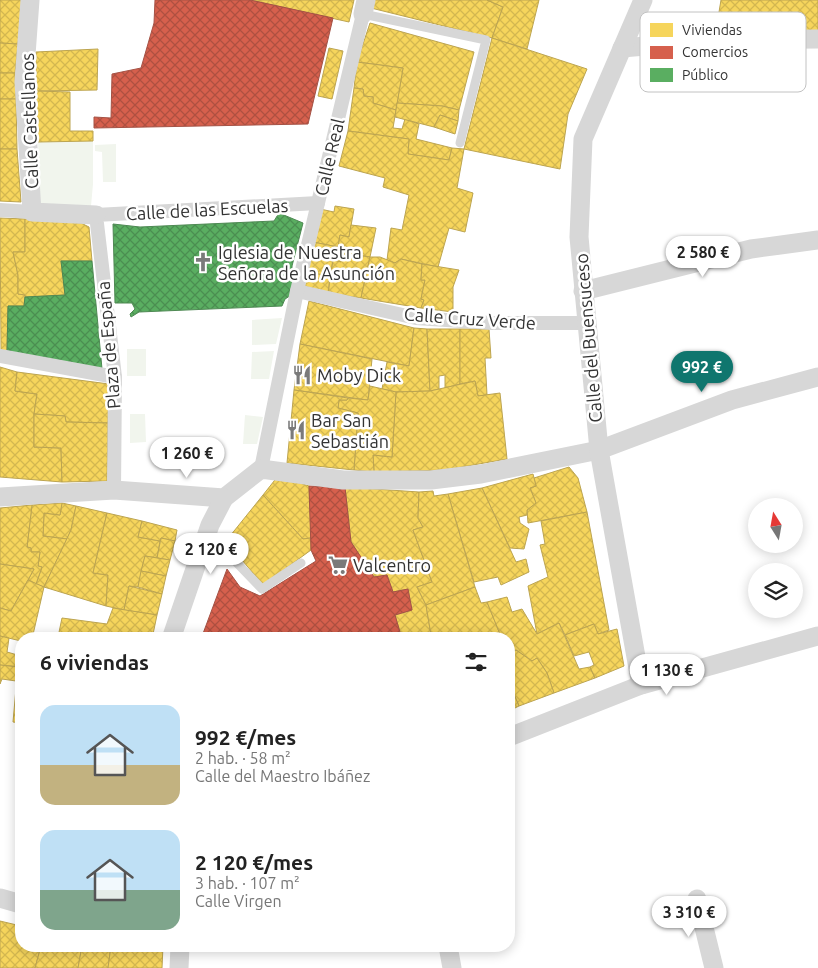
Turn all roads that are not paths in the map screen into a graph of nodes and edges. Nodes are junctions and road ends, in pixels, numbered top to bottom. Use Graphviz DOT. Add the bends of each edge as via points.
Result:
graph roads {
  1 [pos="30,0"];
  2 [pos="643,0"];
  3 [pos="364,7"];
  4 [pos="640,46"];
  5 [pos="622,48"];
  6 [pos="460,143"];
  7 [pos="318,203"];
  8 [pos="0,210"];
  9 [pos="32,212"];
  10 [pos="96,214"];
  11 [pos="818,240"];
  12 [pos="297,291"];
  13 [pos="583,291"];
  14 [pos="586,323"];
  15 [pos="0,356"];
  16 [pos="115,377"];
  17 [pos="818,377"];
  18 [pos="599,450"];
  19 [pos="261,469"];
  20 [pos="114,490"];
  21 [pos="0,497"];
  22 [pos="224,498"];
  23 [pos="208,533"];
  24 [pos="301,563"];
  25 [pos="173,632"];
  26 [pos="818,636"];
  27 [pos="641,685"];
  28 [pos="515,734"];
  29 [pos="0,898"];
  30 [pos="697,899"];
  31 [pos="15,902"];
  32 [pos="180,952"];
  33 [pos="449,952"];
  34 [pos="179,968"];
  35 [pos="452,968"];
  36 [pos="714,968"];
  1 -- 9 [label="street, Calle Castellanos" via="24,82"];
  2 -- 5 [label="street, Calle del Buensuceso"];
  3 -- 6 [label="lane" via="486,40"];
  3 -- 7 [label="street, Calle Real"];
  4 -- 5 [label="street"];
  5 -- 13 [label="street, Calle del Buensuceso" via="583,139 578,237"];
  7 -- 10 [label="street, Calle de las Escuelas"];
  7 -- 12 [label="street, Calle Real"];
  8 -- 9 [label="street"];
  9 -- 10 [label="street"];
  10 -- 16 [label="street, Plaza de España"];
  11 -- 13 [label="street" via="751,248"];
  12 -- 14 [label="street, Calle Cruz Verde" via="416,318 492,323"];
  12 -- 19 [label="street, Calle Real"];
  13 -- 14 [label="street, Calle del Buensuceso"];
  14 -- 18 [label="street, Calle del Buensuceso"];
  15 -- 16 [label="street"];
  16 -- 20 [label="street, Plaza de España"];
  17 -- 18 [label="street" via="732,400"];
  18 -- 19 [label="street" via="481,474 431,480 343,480"];
  18 -- 27 [label="street, Calle del Buensuceso"];
  19 -- 22 [label="street"];
  20 -- 21 [label="street"];
  20 -- 22 [label="street"];
  22 -- 23 [label="street"];
  23 -- 24 [label="lane" via="262,590"];
  23 -- 25 [label="street"];
  26 -- 27 [label="street"];
  27 -- 28 [label="street"];
  29 -- 31 [label="street"];
  30 -- 36 [label="street"];
  32 -- 34 [label="street"];
  33 -- 35 [label="street"];
}
